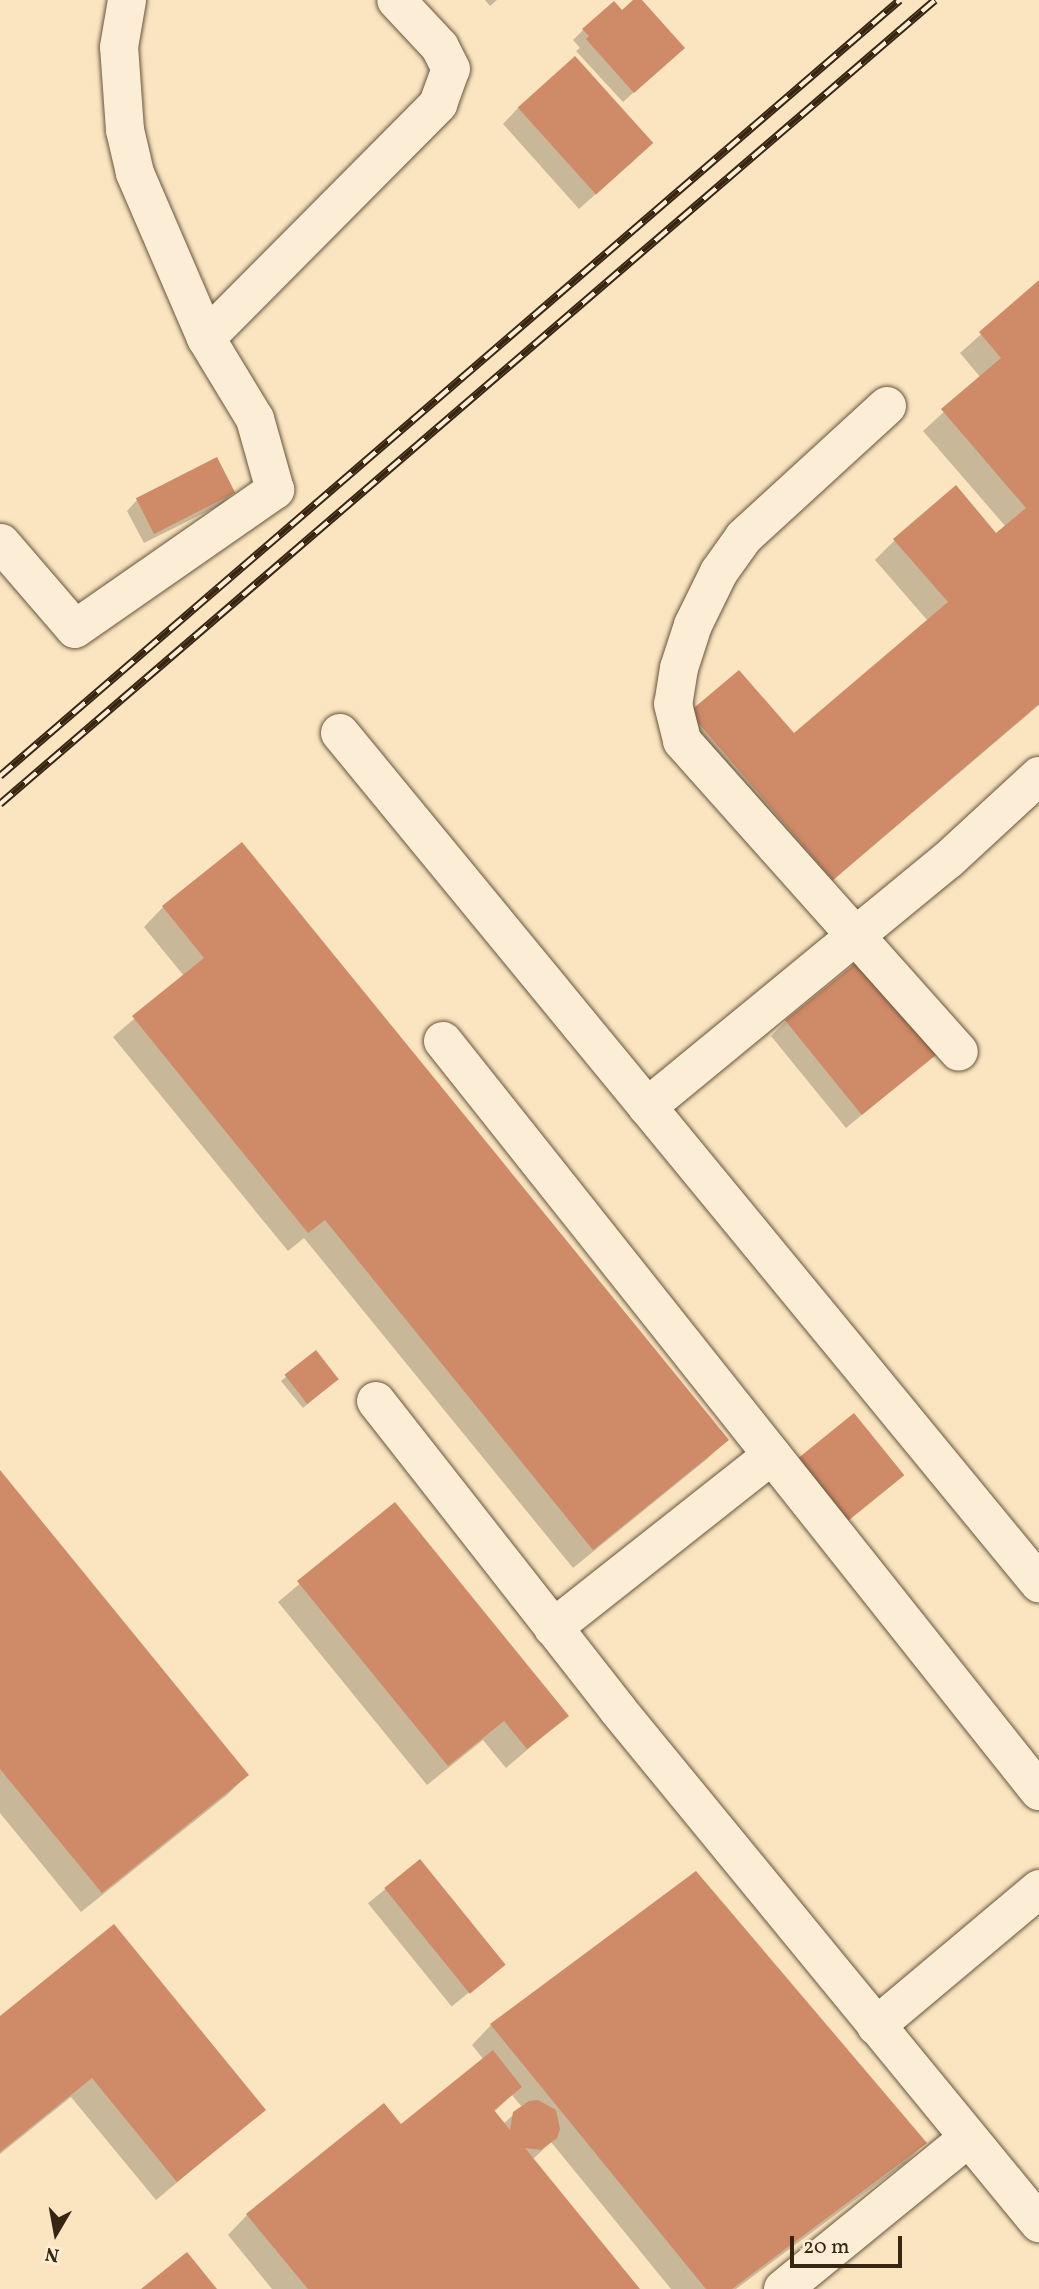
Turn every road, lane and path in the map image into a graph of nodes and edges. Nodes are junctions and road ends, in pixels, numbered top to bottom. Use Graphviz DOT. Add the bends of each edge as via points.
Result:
graph roads {
  1 [pos="127,0"];
  2 [pos="396,0"];
  3 [pos="206,338"];
  4 [pos="887,406"];
  5 [pos="0,543"];
  6 [pos="340,733"];
  7 [pos="1039,776"];
  8 [pos="856,936"];
  9 [pos="443,1041"];
  10 [pos="959,1052"];
  11 [pos="647,1107"];
  12 [pos="376,1401"];
  13 [pos="772,1455"];
  14 [pos="1039,1583"];
  15 [pos="553,1628"];
  16 [pos="1039,1791"];
  17 [pos="1039,1889"];
  18 [pos="876,2026"];
  19 [pos="968,2138"];
  20 [pos="1039,2223"];
  21 [pos="783,2289"];
  1 -- 3 [label="street" via="119,47 125,130 135,173"];
  2 -- 3 [label="street" via="440,47 451,69 438,104"];
  3 -- 5 [label="street" via="256,419 275,490 75,629"];
  4 -- 8 [label="street" via="738,546 719,572 693,625 673,704 682,741"];
  6 -- 11 [label="street"];
  7 -- 8 [label="street"];
  8 -- 10 [label="street"];
  8 -- 11 [label="street"];
  9 -- 13 [label="street"];
  11 -- 14 [label="street"];
  12 -- 15 [label="street"];
  13 -- 15 [label="street"];
  13 -- 16 [label="street"];
  15 -- 18 [label="street"];
  17 -- 18 [label="street"];
  18 -- 19 [label="street"];
  19 -- 20 [label="street"];
  19 -- 21 [label="street"];
}
